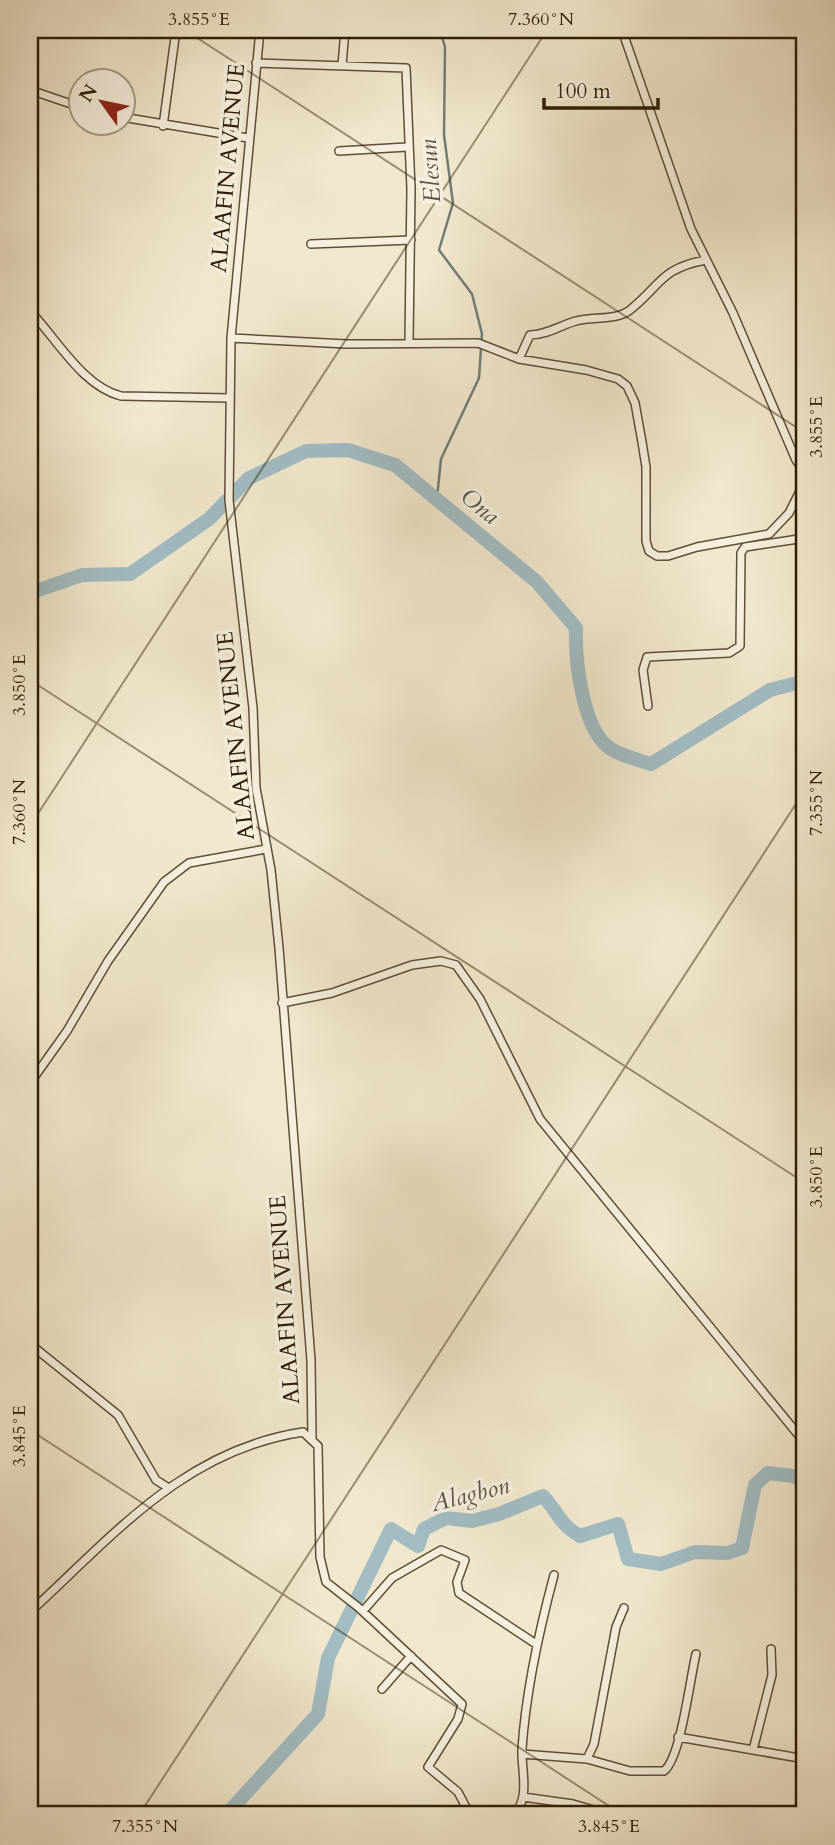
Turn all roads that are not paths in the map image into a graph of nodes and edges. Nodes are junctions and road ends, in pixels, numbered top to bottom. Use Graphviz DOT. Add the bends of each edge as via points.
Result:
graph roads {
  1 [pos="176,30"];
  2 [pos="260,30"];
  3 [pos="345,30"];
  4 [pos="622,30"];
  5 [pos="256,63"];
  6 [pos="342,65"];
  7 [pos="30,90"];
  8 [pos="66,102"];
  9 [pos="136,120"];
  10 [pos="163,126"];
  11 [pos="248,138"];
  12 [pos="407,147"];
  13 [pos="339,151"];
  14 [pos="411,240"];
  15 [pos="311,244"];
  16 [pos="706,260"];
  17 [pos="30,311"];
  18 [pos="231,338"];
  19 [pos="409,342"];
  20 [pos="519,359"];
  21 [pos="230,398"];
  22 [pos="805,472"];
  23 [pos="805,481"];
  24 [pos="773,529"];
  25 [pos="805,538"];
  26 [pos="780,543"];
  27 [pos="648,706"];
  28 [pos="266,849"];
  29 [pos="282,1003"];
  30 [pos="30,1083"];
  31 [pos="30,1344"];
  32 [pos="312,1438"];
  33 [pos="805,1444"];
  34 [pos="167,1487"];
  35 [pos="554,1575"];
  36 [pos="624,1608"];
  37 [pos="361,1609"];
  38 [pos="30,1612"];
  39 [pos="536,1644"];
  40 [pos="771,1649"];
  41 [pos="696,1654"];
  42 [pos="411,1656"];
  43 [pos="382,1689"];
  44 [pos="678,1737"];
  45 [pos="753,1750"];
  46 [pos="522,1754"];
  47 [pos="587,1759"];
  48 [pos="805,1759"];
  49 [pos="523,1797"];
  50 [pos="515,1814"];
  51 [pos="470,1815"];
  52 [pos="611,1815"];
  1 -- 10 [label="street"];
  2 -- 5 [label="street, ALAAFIN AVENUE"];
  3 -- 6 [label="street"];
  4 -- 16 [label="street" via="681,204"];
  5 -- 6 [label="street"];
  5 -- 11 [label="street, ALAAFIN AVENUE"];
  6 -- 12 [label="street" via="407,68"];
  7 -- 8 [label="street"];
  9 -- 10 [label="street"];
  10 -- 11 [label="street"];
  11 -- 18 [label="street, ALAAFIN AVENUE"];
  12 -- 13 [label="street"];
  12 -- 14 [label="street"];
  14 -- 15 [label="street"];
  14 -- 19 [label="street"];
  16 -- 20 [label="street" via="658,280 628,312 530,335"];
  16 -- 22 [label="street"];
  17 -- 21 [label="street" via="84,373 107,392"];
  18 -- 19 [label="street"];
  18 -- 21 [label="street, ALAAFIN AVENUE"];
  19 -- 20 [label="street" via="484,345"];
  20 -- 24 [label="street" via="610,376 627,386 635,403 646,467 644,523 653,554 668,556 769,534"];
  21 -- 28 [label="street, ALAAFIN AVENUE" via="229,500 253,708 256,788"];
  23 -- 24 [label="street" via="789,513"];
  24 -- 26 [label="street"];
  25 -- 26 [label="street"];
  26 -- 27 [label="street" via="749,546 741,553 741,642 737,649 647,657 643,670"];
  28 -- 29 [label="street, ALAAFIN AVENUE"];
  28 -- 30 [label="street" via="189,863 163,882"];
  29 -- 32 [label="street, ALAAFIN AVENUE" via="311,1360"];
  29 -- 33 [label="street" via="332,993 412,965 441,961 456,965 480,999 540,1119"];
  31 -- 34 [label="street" via="118,1415 156,1480"];
  32 -- 34 [label="street" via="303,1432 253,1443 204,1463"];
  32 -- 37 [label="street, ALAAFIN AVENUE" via="319,1456 323,1574 326,1583"];
  34 -- 38 [label="street"];
  35 -- 39 [label="street"];
  36 -- 47 [label="street"];
  37 -- 39 [label="street" via="392,1578 441,1550 465,1560 458,1593"];
  37 -- 42 [label="street"];
  39 -- 46 [label="street"];
  40 -- 45 [label="street" via="772,1675"];
  41 -- 44 [label="street"];
  42 -- 43 [label="street"];
  42 -- 51 [label="street" via="463,1707 428,1767 458,1792"];
  44 -- 45 [label="street"];
  44 -- 47 [label="street" via="671,1765 664,1771 630,1771"];
  45 -- 48 [label="street"];
  46 -- 47 [label="street"];
  46 -- 49 [label="street"];
  49 -- 50 [label="street"];
  49 -- 52 [label="street"];
}
